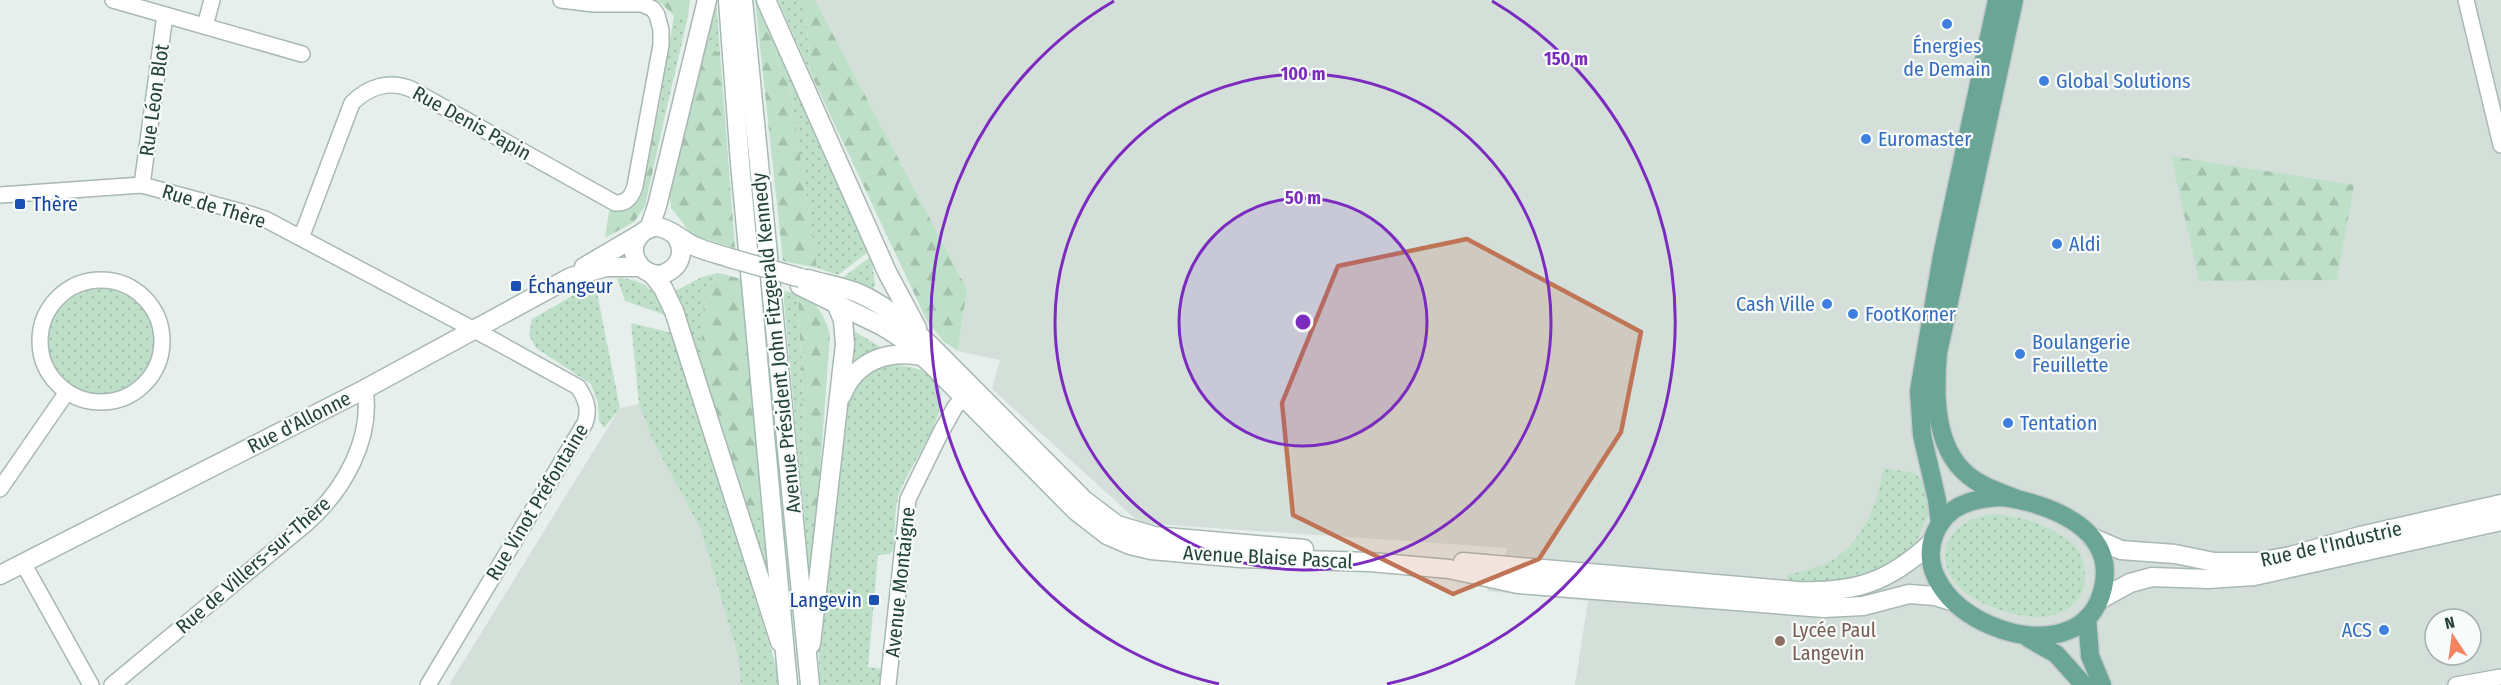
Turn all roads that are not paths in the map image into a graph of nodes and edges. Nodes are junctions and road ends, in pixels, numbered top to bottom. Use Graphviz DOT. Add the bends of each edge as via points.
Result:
graph roads {
  1 [pos="212,0"];
  2 [pos="561,0"];
  3 [pos="707,0"];
  4 [pos="728,0"];
  5 [pos="743,0"];
  6 [pos="766,0"];
  7 [pos="1997,0"];
  8 [pos="2014,0"];
  9 [pos="2466,0"];
  10 [pos="118,1"];
  11 [pos="165,15"];
  12 [pos="205,26"];
  13 [pos="302,54"];
  14 [pos="2501,145"];
  15 [pos="142,185"];
  16 [pos="0,195"];
  17 [pos="646,231"];
  18 [pos="674,234"];
  19 [pos="301,238"];
  20 [pos="730,262"];
  21 [pos="675,267"];
  22 [pos="646,271"];
  23 [pos="887,272"];
  24 [pos="572,278"];
  25 [pos="801,282"];
  26 [pos="824,284"];
  27 [pos="874,301"];
  28 [pos="839,304"];
  29 [pos="475,331"];
  30 [pos="927,351"];
  31 [pos="365,389"];
  32 [pos="68,392"];
  33 [pos="967,393"];
  34 [pos="839,402"];
  35 [pos="0,489"];
  36 [pos="2023,501"];
  37 [pos="2501,504"];
  38 [pos="2501,521"];
  39 [pos="1940,524"];
  40 [pos="2091,537"];
  41 [pos="1932,542"];
  42 [pos="23,563"];
  43 [pos="0,575"];
  44 [pos="2099,600"];
  45 [pos="1954,603"];
  46 [pos="2087,618"];
  47 [pos="2015,633"];
  48 [pos="785,657"];
  49 [pos="2501,677"];
  50 [pos="91,685"];
  51 [pos="112,685"];
  52 [pos="428,685"];
  53 [pos="788,685"];
  54 [pos="810,685"];
  55 [pos="888,685"];
  56 [pos="2084,685"];
  57 [pos="2102,685"];
  58 [pos="2456,685"];
  1 -- 12 [label="street"];
  2 -- 19 [label="street, Rue Denis Papin" via="642,4 653,9 659,20 662,38 652,101 635,186 629,198 615,202 396,84 370,90 357,98 349,110"];
  3 -- 17 [label="street" via="657,206"];
  4 -- 48 [label="street, Avenue Président John Fitzgerald Kennedy"];
  5 -- 54 [label="street, Avenue Président John Fitzgerald Kennedy"];
  6 -- 23 [label="street"];
  7 -- 39 [label="main road" via="1940,266 1919,391 1922,435"];
  8 -- 36 [label="main road, Avenue Blaise Pascal" via="1938,353 1936,391 1943,438 1959,466 1977,482"];
  9 -- 14 [label="street"];
  10 -- 11 [label="street"];
  11 -- 12 [label="street"];
  11 -- 15 [label="street, Rue Léon Blot"];
  12 -- 13 [label="street"];
  15 -- 16 [label="street, Rue de Thère"];
  15 -- 19 [label="street, Rue de Thère" via="253,215"];
  17 -- 18 [label="street" via="664,228"];
  17 -- 22 [label="street" via="634,248 635,258"];
  17 -- 24 [label="street, Rue d'Allonne" via="596,259"];
  18 -- 20 [label="street, Avenue Blaise Pascal"];
  18 -- 21 [label="street" via="682,250"];
  19 -- 29 [label="street, Rue de Thère"];
  20 -- 21 [label="street, Avenue Blaise Pascal" via="702,261"];
  20 -- 25 [label="street, Avenue Blaise Pascal"];
  21 -- 22 [label="street" via="663,274"];
  22 -- 24 [label="street, Rue d'Allonne" via="606,267"];
  22 -- 48 [label="street" via="663,288 674,311"];
  23 -- 27 [label="street" via="884,288"];
  23 -- 30 [label="street"];
  24 -- 29 [label="street, Rue d'Allonne"];
  25 -- 26 [label="street, Avenue Blaise Pascal"];
  25 -- 28 [label="street, Avenue Blaise Pascal"];
  26 -- 27 [label="street, Avenue Blaise Pascal"];
  26 -- 28 [label="street"];
  27 -- 28 [label="street" via="856,308"];
  27 -- 30 [label="street, Avenue Blaise Pascal"];
  28 -- 30 [label="street, Avenue Blaise Pascal"];
  28 -- 34 [label="street" via="845,336"];
  29 -- 31 [label="street, Rue d'Allonne"];
  29 -- 52 [label="street, Rue Vinot Préfontaine" via="571,382 583,394 588,416"];
  30 -- 33 [label="street, Avenue Blaise Pascal"];
  30 -- 34 [label="street" via="888,355 867,363 849,381"];
  31 -- 42 [label="street, Rue d'Allonne"];
  31 -- 51 [label="street, Rue de Villers-sur-Thère" via="368,414 364,435 330,501"];
  32 -- 32 [label="street" via="85,400 114,401 139,389 152,375 160,357 161,329 149,303 135,290 108,281 89,282 71,288 50,308 42,325 41,354 53,380"];
  32 -- 35 [label="street"];
  33 -- 41 [label="street, Avenue Blaise Pascal" via="1102,515 1126,529 1154,536 1813,591 1848,588 1882,579 1911,562"];
  33 -- 45 [label="street, Avenue Blaise Pascal" via="1081,515 1107,535 1141,548 1240,558 1449,569 1518,584 1805,607 1852,608 1909,594 1935,596"];
  33 -- 55 [label="street, Avenue Montaigne" via="941,432 908,499"];
  34 -- 54 [label="street" via="813,621"];
  36 -- 39 [label="main road, Avenue Blaise Pascal" via="2003,497 1975,499 1953,509"];
  36 -- 40 [label="main road, Avenue Blaise Pascal" via="2064,517"];
  37 -- 40 [label="street, Rue de l'Industrie" via="2257,562 2214,562 2121,550"];
  38 -- 44 [label="street, Rue de l'Industrie" via="2254,576 2144,578"];
  39 -- 41 [label="main road, Avenue Blaise Pascal"];
  40 -- 44 [label="main road, Avenue Blaise Pascal" via="2100,550 2104,567"];
  41 -- 45 [label="main road, Avenue Blaise Pascal" via="1936,576"];
  42 -- 43 [label="street, Rue d'Allonne"];
  42 -- 50 [label="street"];
  44 -- 46 [label="main road, Avenue Blaise Pascal"];
  45 -- 47 [label="main road, Avenue Blaise Pascal"];
  46 -- 47 [label="main road, Avenue Blaise Pascal" via="2071,630 2052,636"];
  46 -- 57 [label="main road" via="2090,656"];
  47 -- 56 [label="main road" via="2049,648"];
  48 -- 53 [label="street, Avenue Président John Fitzgerald Kennedy"];
  49 -- 58 [label="street"];
}
